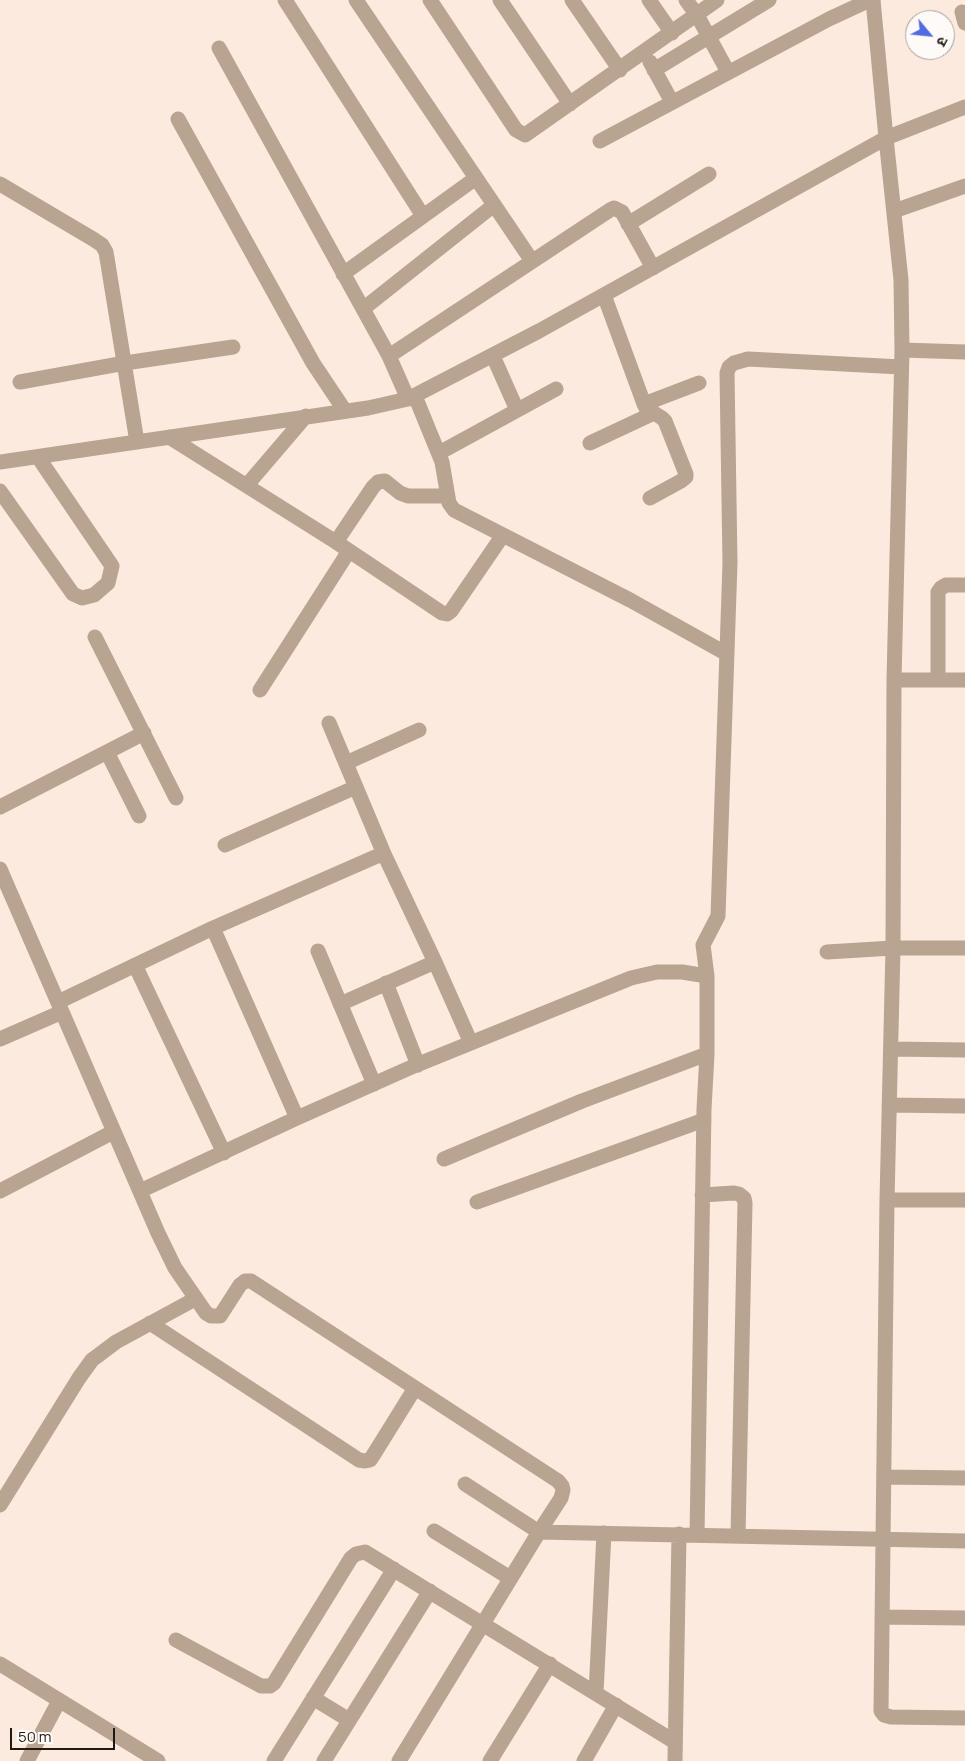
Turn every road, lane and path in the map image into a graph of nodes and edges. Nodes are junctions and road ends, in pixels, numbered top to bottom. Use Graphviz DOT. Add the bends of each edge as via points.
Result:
graph roads {
  1 [pos="285,0"];
  2 [pos="356,0"];
  3 [pos="430,0"];
  4 [pos="500,0"];
  5 [pos="572,0"];
  6 [pos="648,0"];
  7 [pos="686,0"];
  8 [pos="717,0"];
  9 [pos="769,0"];
  10 [pos="871,0"];
  11 [pos="697,15"];
  12 [pos="672,33"];
  13 [pos="709,37"];
  14 [pos="219,48"];
  15 [pos="644,52"];
  16 [pos="620,70"];
  17 [pos="654,70"];
  18 [pos="728,72"];
  19 [pos="672,102"];
  20 [pos="570,104"];
  21 [pos="965,107"];
  22 [pos="178,119"];
  23 [pos="886,138"];
  24 [pos="600,141"];
  25 [pos="709,174"];
  26 [pos="476,178"];
  27 [pos="0,184"];
  28 [pos="965,186"];
  29 [pos="494,205"];
  30 [pos="894,211"];
  31 [pos="423,216"];
  32 [pos="628,224"];
  33 [pos="532,261"];
  34 [pos="653,268"];
  35 [pos="343,274"];
  36 [pos="604,295"];
  37 [pos="363,309"];
  38 [pos="233,347"];
  39 [pos="902,350"];
  40 [pos="965,352"];
  41 [pos="389,356"];
  42 [pos="493,356"];
  43 [pos="125,363"];
  44 [pos="901,367"];
  45 [pos="20,382"];
  46 [pos="699,383"];
  47 [pos="556,389"];
  48 [pos="412,397"];
  49 [pos="649,409"];
  50 [pos="345,410"];
  51 [pos="517,410"];
  52 [pos="306,416"];
  53 [pos="169,437"];
  54 [pos="137,442"];
  55 [pos="590,443"];
  56 [pos="439,453"];
  57 [pos="38,457"];
  58 [pos="0,462"];
  59 [pos="247,485"];
  60 [pos="0,491"];
  61 [pos="447,496"];
  62 [pos="650,498"];
  63 [pos="503,535"];
  64 [pos="336,542"];
  65 [pos="349,551"];
  66 [pos="965,585"];
  67 [pos="95,637"];
  68 [pos="727,654"];
  69 [pos="894,680"];
  70 [pos="938,680"];
  71 [pos="965,680"];
  72 [pos="260,690"];
  73 [pos="329,723"];
  74 [pos="419,730"];
  75 [pos="144,733"];
  76 [pos="107,752"];
  77 [pos="346,763"];
  78 [pos="356,787"];
  79 [pos="176,798"];
  80 [pos="0,807"];
  81 [pos="138,816"];
  82 [pos="225,845"];
  83 [pos="384,854"];
  84 [pos="0,869"];
  85 [pos="212,928"];
  86 [pos="893,948"];
  87 [pos="965,948"];
  88 [pos="318,951"];
  89 [pos="827,952"];
  90 [pos="435,962"];
  91 [pos="135,965"];
  92 [pos="707,976"];
  93 [pos="386,983"];
  94 [pos="340,1004"];
  95 [pos="60,1007"];
  96 [pos="0,1039"];
  97 [pos="470,1043"];
  98 [pos="891,1049"];
  99 [pos="965,1050"];
  100 [pos="707,1054"];
  101 [pos="418,1064"];
  102 [pos="374,1084"];
  103 [pos="890,1105"];
  104 [pos="965,1106"];
  105 [pos="297,1118"];
  106 [pos="704,1120"];
  107 [pos="113,1132"];
  108 [pos="224,1153"];
  109 [pos="444,1159"];
  110 [pos="0,1191"];
  111 [pos="140,1191"];
  112 [pos="702,1195"];
  113 [pos="887,1200"];
  114 [pos="965,1200"];
  115 [pos="477,1202"];
  116 [pos="195,1299"];
  117 [pos="150,1324"];
  118 [pos="414,1388"];
  119 [pos="884,1477"];
  120 [pos="965,1478"];
  121 [pos="465,1484"];
  122 [pos="0,1505"];
  123 [pos="434,1531"];
  124 [pos="539,1532"];
  125 [pos="604,1533"];
  126 [pos="679,1534"];
  127 [pos="697,1535"];
  128 [pos="738,1536"];
  129 [pos="884,1539"];
  130 [pos="965,1540"];
  131 [pos="394,1569"];
  132 [pos="510,1578"];
  133 [pos="430,1591"];
  134 [pos="882,1617"];
  135 [pos="965,1618"];
  136 [pos="483,1623"];
  137 [pos="176,1640"];
  138 [pos="0,1664"];
  139 [pos="550,1664"];
  140 [pos="596,1693"];
  141 [pos="313,1698"];
  142 [pos="59,1701"];
  143 [pos="616,1705"];
  144 [pos="965,1718"];
  145 [pos="349,1720"];
  146 [pos="675,1742"];
  147 [pos="27,1761"];
  148 [pos="158,1761"];
  149 [pos="274,1761"];
  150 [pos="324,1761"];
  151 [pos="399,1761"];
  152 [pos="490,1761"];
  153 [pos="584,1761"];
  154 [pos="675,1761"];
  1 -- 31 [label="street"];
  2 -- 26 [label="street"];
  3 -- 20 [label="street" via="520,134 528,134"];
  4 -- 20 [label="street"];
  5 -- 16 [label="street"];
  6 -- 12 [label="street"];
  7 -- 11 [label="street"];
  8 -- 11 [label="street"];
  9 -- 13 [label="street"];
  10 -- 18 [label="street"];
  10 -- 23 [label="street"];
  11 -- 12 [label="street"];
  11 -- 13 [label="street"];
  12 -- 15 [label="street"];
  13 -- 17 [label="street"];
  13 -- 18 [label="street"];
  14 -- 35 [label="street"];
  15 -- 16 [label="street"];
  15 -- 17 [label="street"];
  16 -- 20 [label="street"];
  17 -- 19 [label="street"];
  18 -- 19 [label="street"];
  19 -- 24 [label="street"];
  21 -- 23 [label="street"];
  22 -- 50 [label="street" via="313,363"];
  23 -- 30 [label="street"];
  23 -- 34 [label="street"];
  25 -- 32 [label="street"];
  26 -- 29 [label="street"];
  26 -- 31 [label="street"];
  27 -- 43 [label="street" via="102,245 109,261"];
  28 -- 30 [label="street"];
  29 -- 33 [label="street"];
  29 -- 37 [label="street"];
  30 -- 39 [label="street" via="901,280"];
  31 -- 35 [label="street"];
  32 -- 33 [label="street" via="619,209 614,208"];
  32 -- 34 [label="street"];
  33 -- 41 [label="street"];
  34 -- 36 [label="street"];
  35 -- 37 [label="street"];
  36 -- 42 [label="street"];
  36 -- 49 [label="street"];
  37 -- 41 [label="street"];
  38 -- 43 [label="street"];
  39 -- 40 [label="street"];
  39 -- 44 [label="street"];
  41 -- 48 [label="street"];
  42 -- 48 [label="street"];
  42 -- 51 [label="street"];
  43 -- 45 [label="street"];
  43 -- 54 [label="street"];
  44 -- 68 [label="street" via="748,360 738,361 729,367"];
  44 -- 69 [label="street"];
  46 -- 49 [label="street"];
  47 -- 51 [label="street"];
  48 -- 50 [label="street" via="391,404"];
  48 -- 56 [label="street"];
  49 -- 55 [label="street"];
  49 -- 62 [label="street" via="665,421 686,474 681,482"];
  50 -- 52 [label="street"];
  51 -- 56 [label="street"];
  52 -- 53 [label="street"];
  52 -- 59 [label="street"];
  53 -- 54 [label="street"];
  53 -- 59 [label="street"];
  54 -- 57 [label="street"];
  56 -- 61 [label="street"];
  57 -- 58 [label="street"];
  57 -- 60 [label="street" via="112,566 108,583 94,595 82,598 73,594"];
  59 -- 64 [label="street"];
  61 -- 63 [label="street" via="454,510"];
  61 -- 64 [label="street" via="408,496 386,481 378,482"];
  63 -- 65 [label="street" via="447,614 436,610"];
  63 -- 68 [label="street"];
  64 -- 65 [label="street"];
  65 -- 72 [label="street"];
  66 -- 70 [label="street" via="946,586 938,592"];
  67 -- 75 [label="street"];
  68 -- 92 [label="street" via="718,916 703,945"];
  69 -- 70 [label="street"];
  69 -- 86 [label="street"];
  70 -- 71 [label="street"];
  73 -- 77 [label="street"];
  74 -- 77 [label="street"];
  75 -- 76 [label="street"];
  75 -- 79 [label="street"];
  76 -- 80 [label="street"];
  76 -- 81 [label="street"];
  77 -- 78 [label="street"];
  78 -- 82 [label="street"];
  78 -- 83 [label="street"];
  83 -- 85 [label="street"];
  83 -- 90 [label="street"];
  84 -- 95 [label="street"];
  85 -- 91 [label="street"];
  85 -- 105 [label="street"];
  86 -- 87 [label="street"];
  86 -- 89 [label="street"];
  86 -- 98 [label="street"];
  88 -- 94 [label="street"];
  90 -- 93 [label="street"];
  90 -- 97 [label="street"];
  91 -- 95 [label="street"];
  91 -- 108 [label="street"];
  92 -- 97 [label="street" via="657,972 631,978"];
  92 -- 100 [label="street"];
  93 -- 94 [label="street"];
  93 -- 101 [label="street"];
  94 -- 102 [label="street"];
  95 -- 96 [label="street"];
  95 -- 107 [label="street"];
  97 -- 101 [label="street"];
  98 -- 99 [label="street"];
  98 -- 103 [label="street"];
  100 -- 106 [label="street"];
  100 -- 109 [label="street" via="582,1101"];
  101 -- 102 [label="street"];
  102 -- 105 [label="street"];
  103 -- 104 [label="street"];
  103 -- 113 [label="street"];
  105 -- 108 [label="street"];
  106 -- 112 [label="street"];
  106 -- 115 [label="street"];
  107 -- 110 [label="street"];
  107 -- 111 [label="street"];
  108 -- 111 [label="street"];
  111 -- 116 [label="street" via="175,1268"];
  112 -- 127 [label="street"];
  112 -- 128 [label="street" via="734,1193 744,1198 745,1203"];
  113 -- 114 [label="street"];
  113 -- 119 [label="street"];
  116 -- 117 [label="street"];
  116 -- 118 [label="street" via="206,1313 216,1317 224,1312 240,1285 251,1281"];
  117 -- 118 [label="street" via="359,1460 370,1460"];
  117 -- 122 [label="street" via="116,1342 92,1360"];
  118 -- 124 [label="street" via="562,1486 562,1498"];
  119 -- 120 [label="street"];
  119 -- 129 [label="street"];
  121 -- 124 [label="street"];
  123 -- 132 [label="street"];
  124 -- 125 [label="street"];
  124 -- 132 [label="street"];
  125 -- 126 [label="street"];
  125 -- 140 [label="street"];
  126 -- 127 [label="street"];
  126 -- 146 [label="street"];
  127 -- 128 [label="street"];
  128 -- 129 [label="street"];
  129 -- 130 [label="street"];
  129 -- 134 [label="street"];
  131 -- 133 [label="street"];
  131 -- 137 [label="street" via="365,1552 351,1558 274,1683 265,1688"];
  131 -- 141 [label="street"];
  132 -- 136 [label="street"];
  133 -- 136 [label="street"];
  133 -- 145 [label="street"];
  134 -- 135 [label="street"];
  134 -- 144 [label="street" via="880,1707 884,1715 891,1718"];
  136 -- 139 [label="street"];
  136 -- 151 [label="street"];
  138 -- 142 [label="street"];
  139 -- 140 [label="street"];
  139 -- 152 [label="street"];
  140 -- 143 [label="street"];
  141 -- 145 [label="street"];
  141 -- 149 [label="street"];
  142 -- 147 [label="street"];
  142 -- 148 [label="street"];
  143 -- 146 [label="street"];
  143 -- 153 [label="street"];
  145 -- 150 [label="street"];
  146 -- 154 [label="street"];
}
